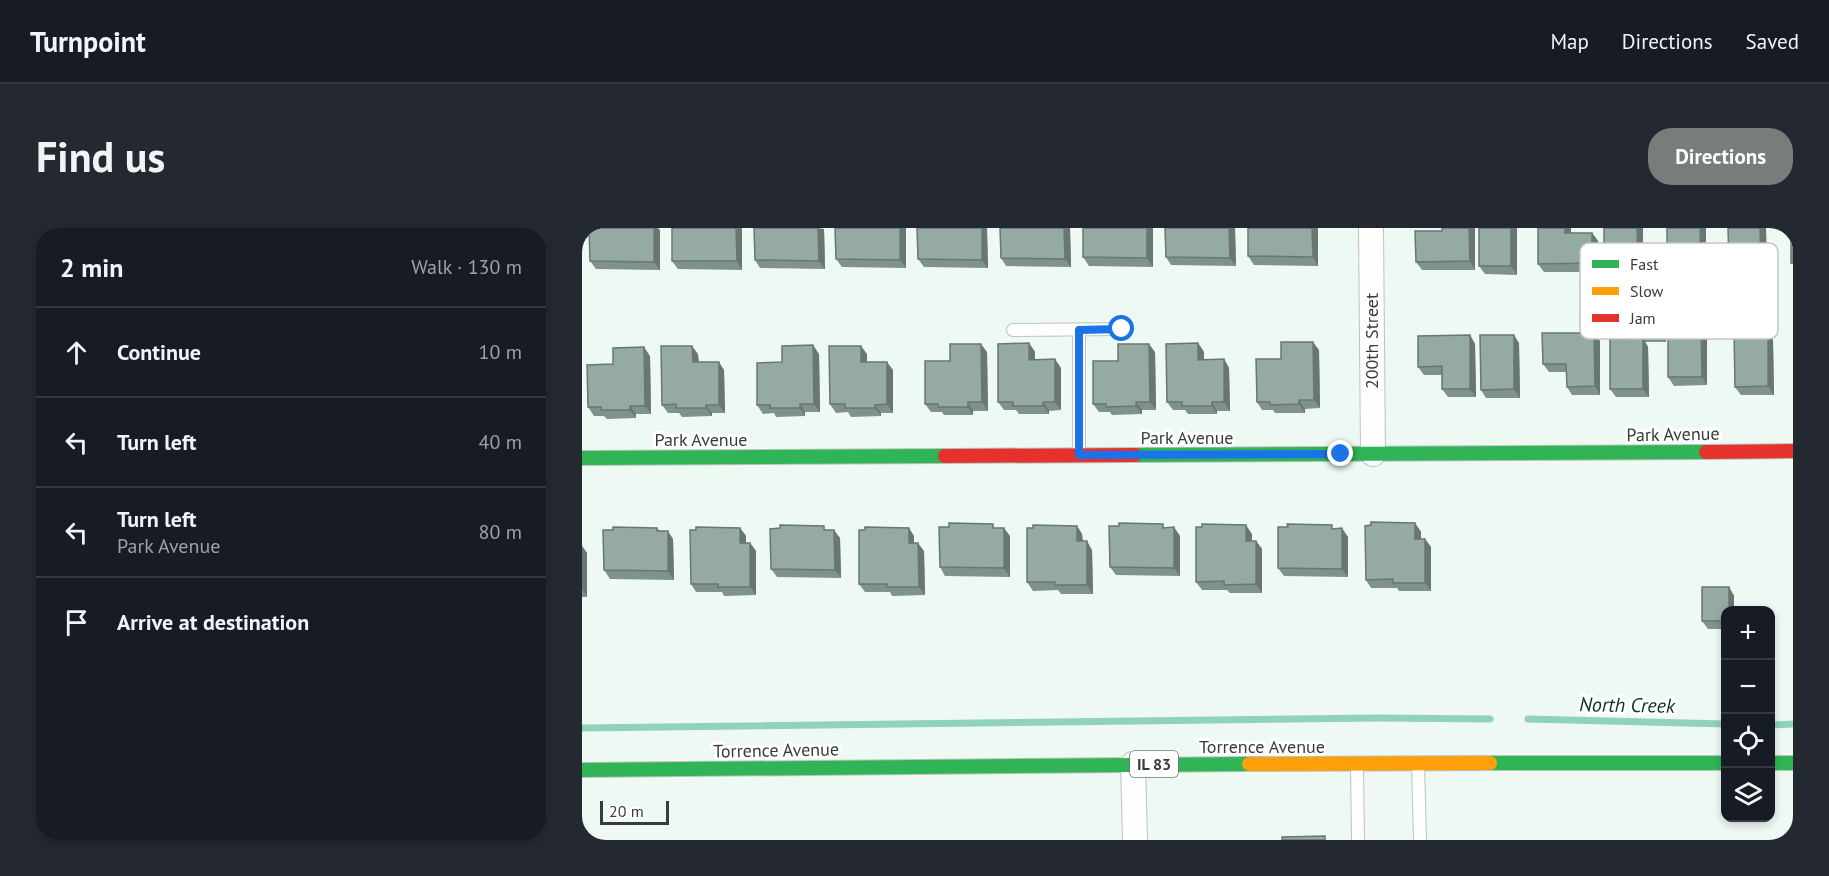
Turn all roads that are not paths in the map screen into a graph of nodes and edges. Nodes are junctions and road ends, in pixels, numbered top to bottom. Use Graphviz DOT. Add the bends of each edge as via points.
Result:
graph roads {
  1 [pos="1371,228"];
  2 [pos="1122,329"];
  3 [pos="1013,330"];
  4 [pos="1079,330"];
  5 [pos="1793,451"];
  6 [pos="1372,454"];
  7 [pos="1079,455"];
  8 [pos="582,458"];
  9 [pos="1775,763"];
  10 [pos="1793,763"];
  11 [pos="1133,764"];
  12 [pos="1357,764"];
  13 [pos="1418,764"];
  14 [pos="1721,764"];
  15 [pos="582,770"];
  16 [pos="1135,840"];
  17 [pos="1358,840"];
  18 [pos="1420,840"];
  1 -- 6 [label="street, 200th Street"];
  2 -- 4 [label="lane"];
  3 -- 4 [label="lane"];
  4 -- 7 [label="lane"];
  5 -- 6 [label="street, Park Avenue"];
  6 -- 7 [label="street, Park Avenue"];
  7 -- 8 [label="street, Park Avenue"];
  9 -- 10 [label="street"];
  11 -- 12 [label="street, Torrence Avenue / IL 83"];
  11 -- 15 [label="street, Torrence Avenue / IL 83"];
  11 -- 16 [label="street"];
  12 -- 13 [label="street, Torrence Avenue / IL 83"];
  12 -- 17 [label="lane"];
  13 -- 14 [label="street, Torrence Avenue / IL 83"];
  13 -- 18 [label="lane"];
}
